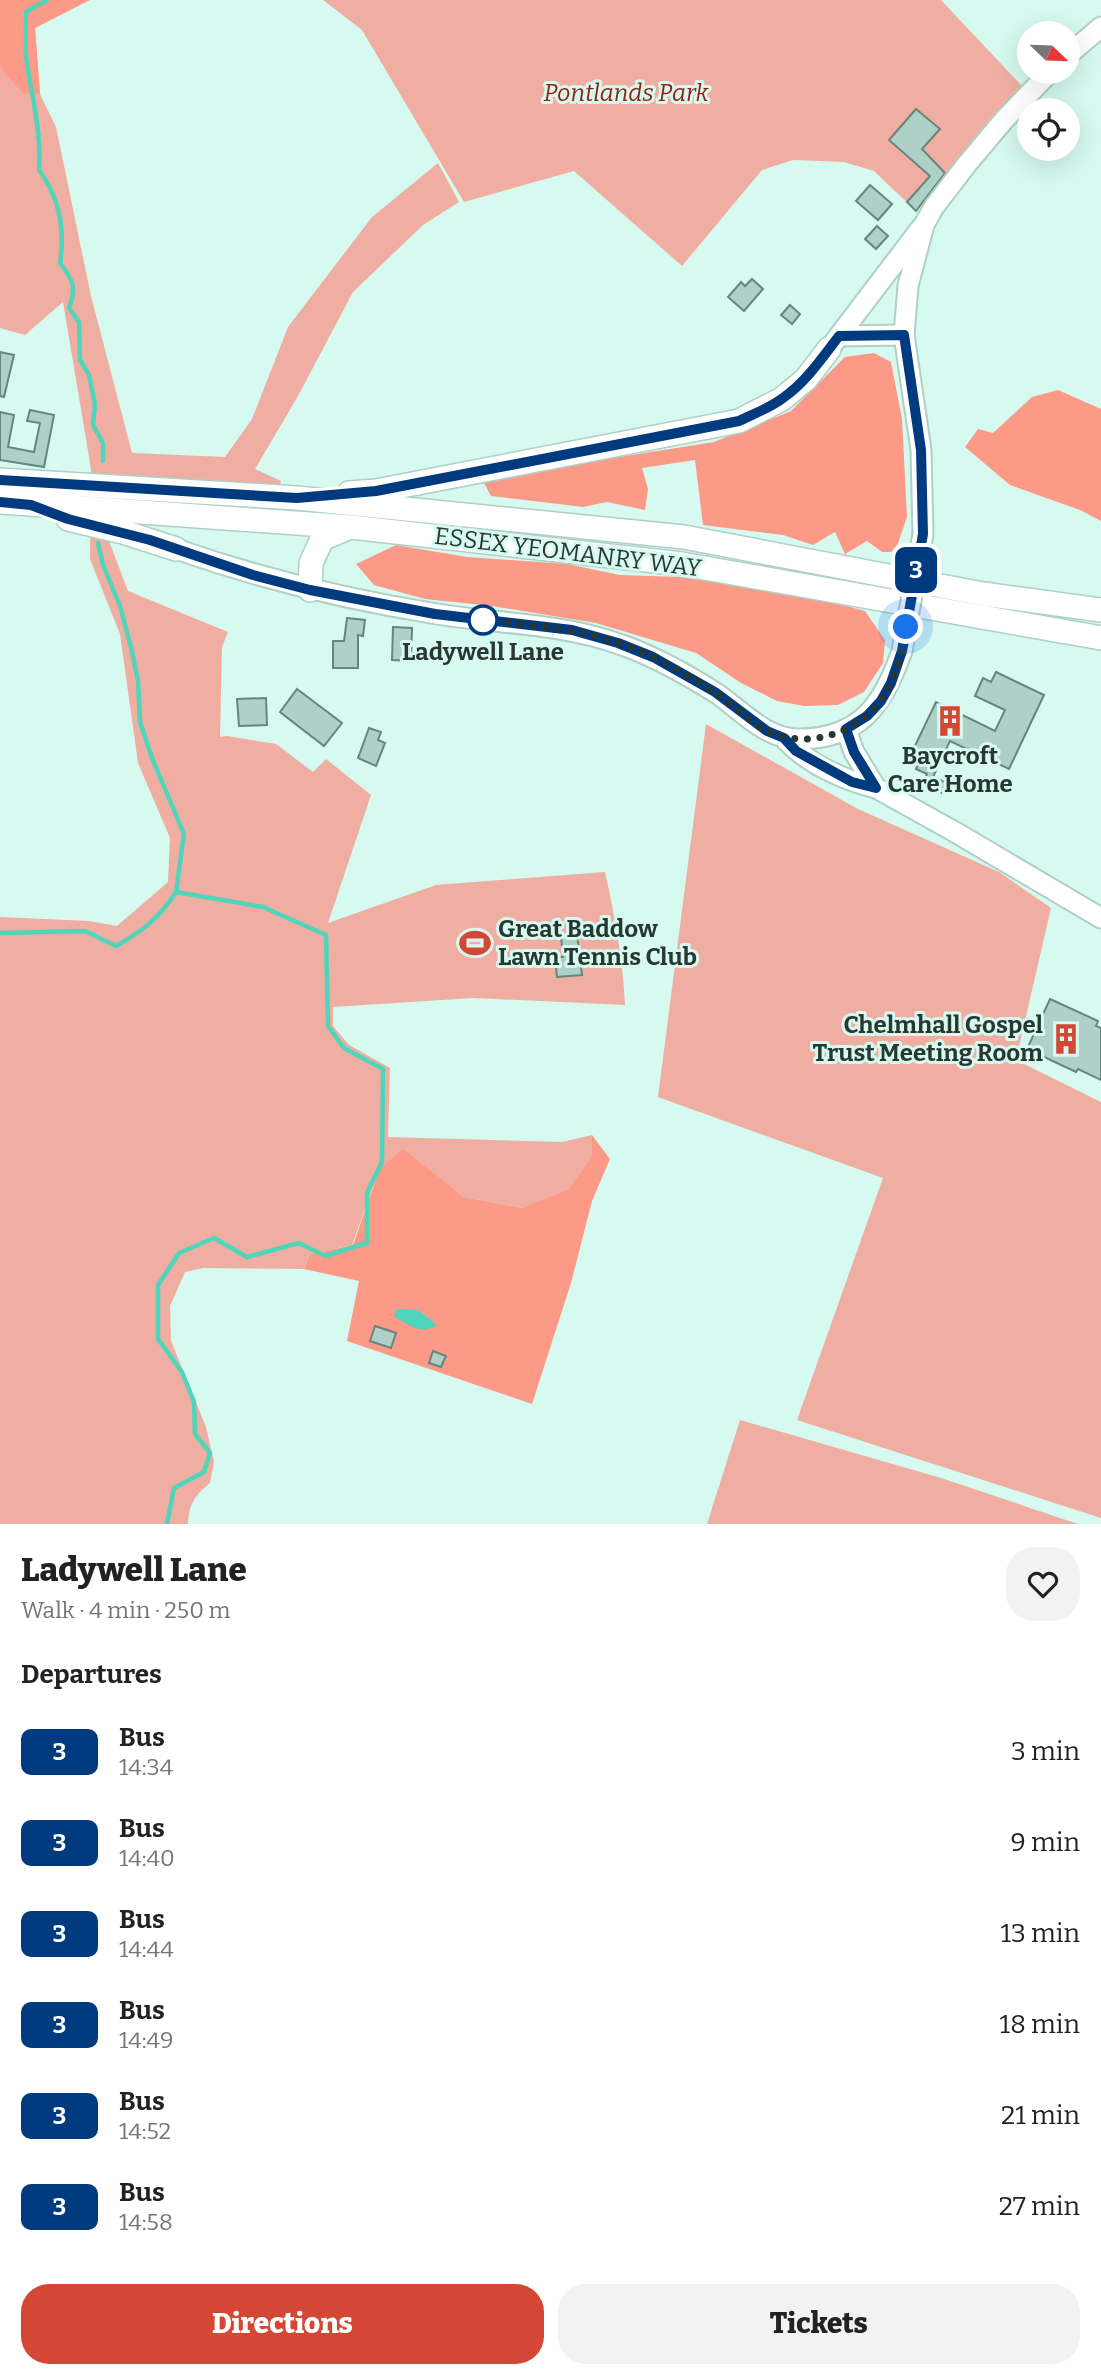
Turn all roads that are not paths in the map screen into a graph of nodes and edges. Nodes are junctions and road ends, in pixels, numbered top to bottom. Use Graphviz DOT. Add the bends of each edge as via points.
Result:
graph roads {
  1 [pos="1101,27"];
  2 [pos="1080,45"];
  3 [pos="1039,84"];
  4 [pos="924,225"];
  5 [pos="904,335"];
  6 [pos="834,342"];
  7 [pos="0,480"];
  8 [pos="297,498"];
  9 [pos="0,502"];
  10 [pos="31,505"];
  11 [pos="351,527"];
  12 [pos="176,549"];
  13 [pos="310,590"];
  14 [pos="1101,610"];
  15 [pos="1101,638"];
  16 [pos="846,729"];
  17 [pos="784,738"];
  18 [pos="876,788"];
  19 [pos="1101,918"];
  1 -- 2 [label="street"];
  3 -- 4 [label="street" via="975,155"];
  4 -- 5 [label="street" via="908,286"];
  4 -- 6 [label="street"];
  5 -- 6 [label="street"];
  5 -- 16 [label="street, bridge" via="921,450 923,534 902,651 891,683 867,716"];
  6 -- 8 [label="main road" via="806,379 782,399 739,421 376,491"];
  7 -- 8 [label="main road"];
  8 -- 14 [label="main road, ESSEX YEOMANRY WAY" via="684,537 983,594"];
  9 -- 10 [label="main road"];
  10 -- 11 [label="main road, ESSEX YEOMANRY WAY"];
  10 -- 12 [label="main road"];
  11 -- 13 [label="main road" via="322,539 311,563"];
  11 -- 15 [label="main road, ESSEX YEOMANRY WAY" via="682,564"];
  12 -- 13 [label="street"];
  13 -- 17 [label="street" via="435,614 572,630 618,643 715,692 767,731"];
  16 -- 17 [label="street" via="824,737"];
  16 -- 18 [label="street"];
  17 -- 18 [label="street" via="796,751 852,782"];
  18 -- 19 [label="street"];
}
